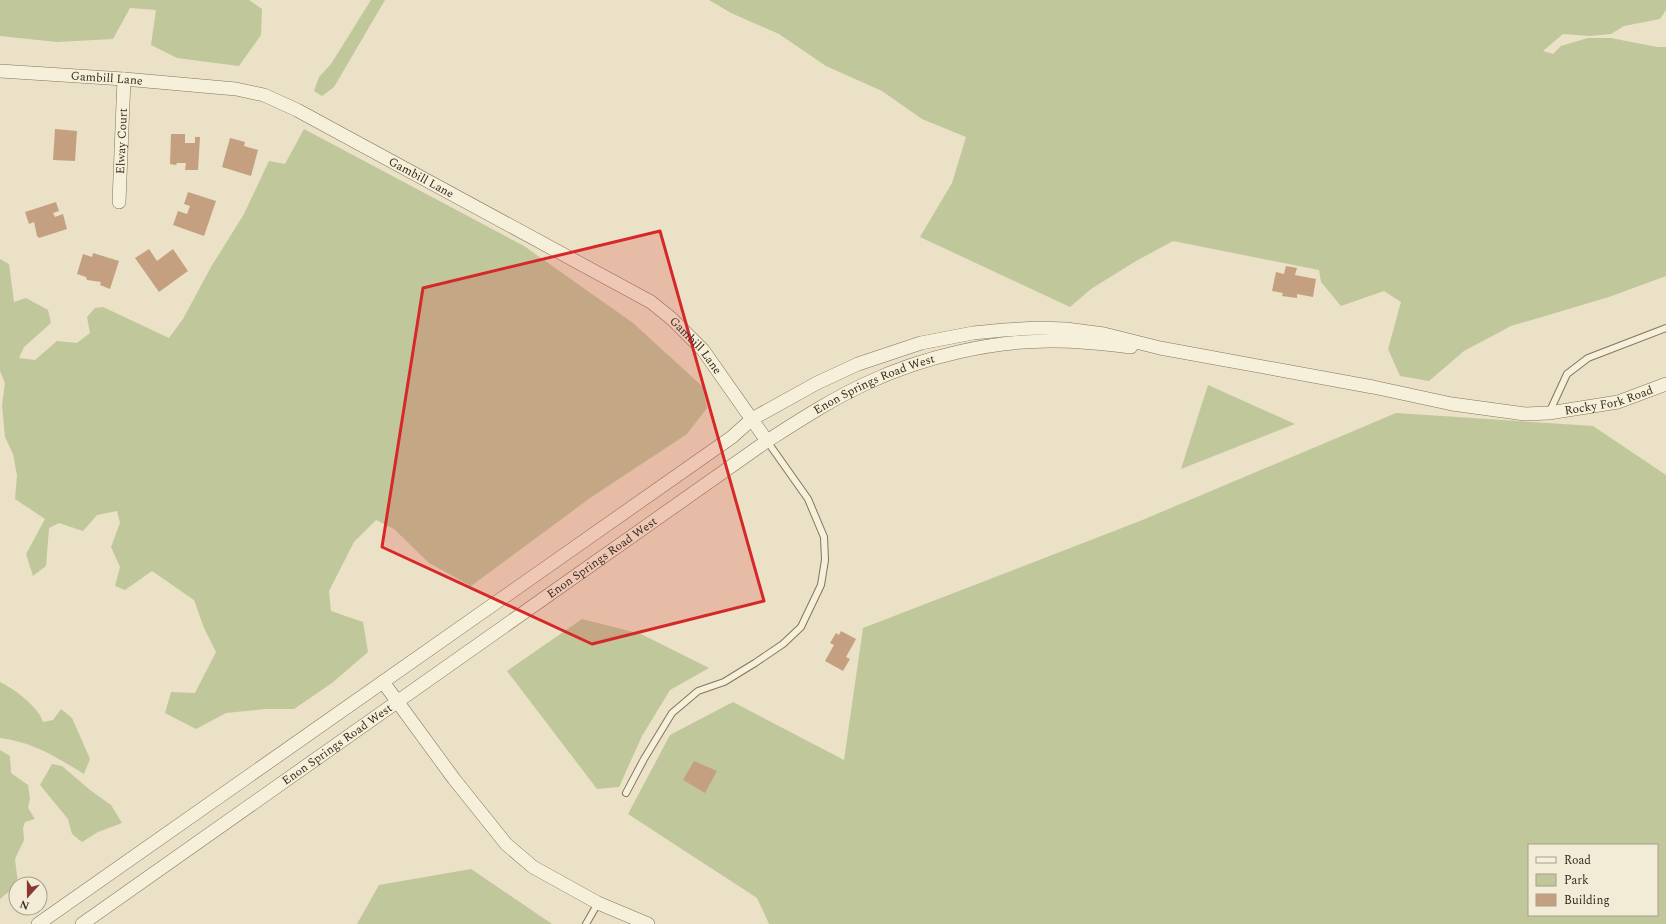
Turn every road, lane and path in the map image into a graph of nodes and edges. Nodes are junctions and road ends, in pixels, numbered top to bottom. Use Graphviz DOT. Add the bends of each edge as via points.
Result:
graph roads {
  1 [pos="0,71"];
  2 [pos="124,79"];
  3 [pos="118,202"];
  4 [pos="1666,328"];
  5 [pos="1178,352"];
  6 [pos="1666,384"];
  7 [pos="1549,413"];
  8 [pos="752,419"];
  9 [pos="767,441"];
  10 [pos="383,682"];
  11 [pos="397,702"];
  12 [pos="626,793"];
  13 [pos="598,903"];
  14 [pos="85,923"];
  15 [pos="38,924"];
  16 [pos="586,924"];
  17 [pos="648,924"];
  1 -- 2 [label="street, Gambill Lane"];
  2 -- 3 [label="street, Elway Court"];
  2 -- 8 [label="street, Gambill Lane" via="236,89 264,95 370,149 651,302 703,350"];
  4 -- 7 [label="lane" via="1588,358 1567,374"];
  5 -- 7 [label="street, Rocky Fork Road" via="1487,410 1525,414"];
  5 -- 8 [label="street" via="1104,334 1066,329 1037,328 973,333 921,343 858,364 817,383"];
  5 -- 9 [label="street, Enon Springs Road West" via="1053,341 1011,344 949,355 868,382 816,410"];
  6 -- 7 [label="street, Rocky Fork Road" via="1618,402"];
  8 -- 9 [label="street, Gambill Lane"];
  8 -- 10 [label="street" via="732,437"];
  9 -- 11 [label="street, Enon Springs Road West"];
  9 -- 12 [label="lane" via="808,499 824,537 825,560 821,585 800,626 783,644 724,682 698,691 672,713"];
  10 -- 11 [label="street"];
  10 -- 15 [label="street"];
  11 -- 13 [label="street" via="470,801 506,844 533,866"];
  11 -- 14 [label="street, Enon Springs Road West"];
  13 -- 16 [label="lane"];
  13 -- 17 [label="street"];
}
